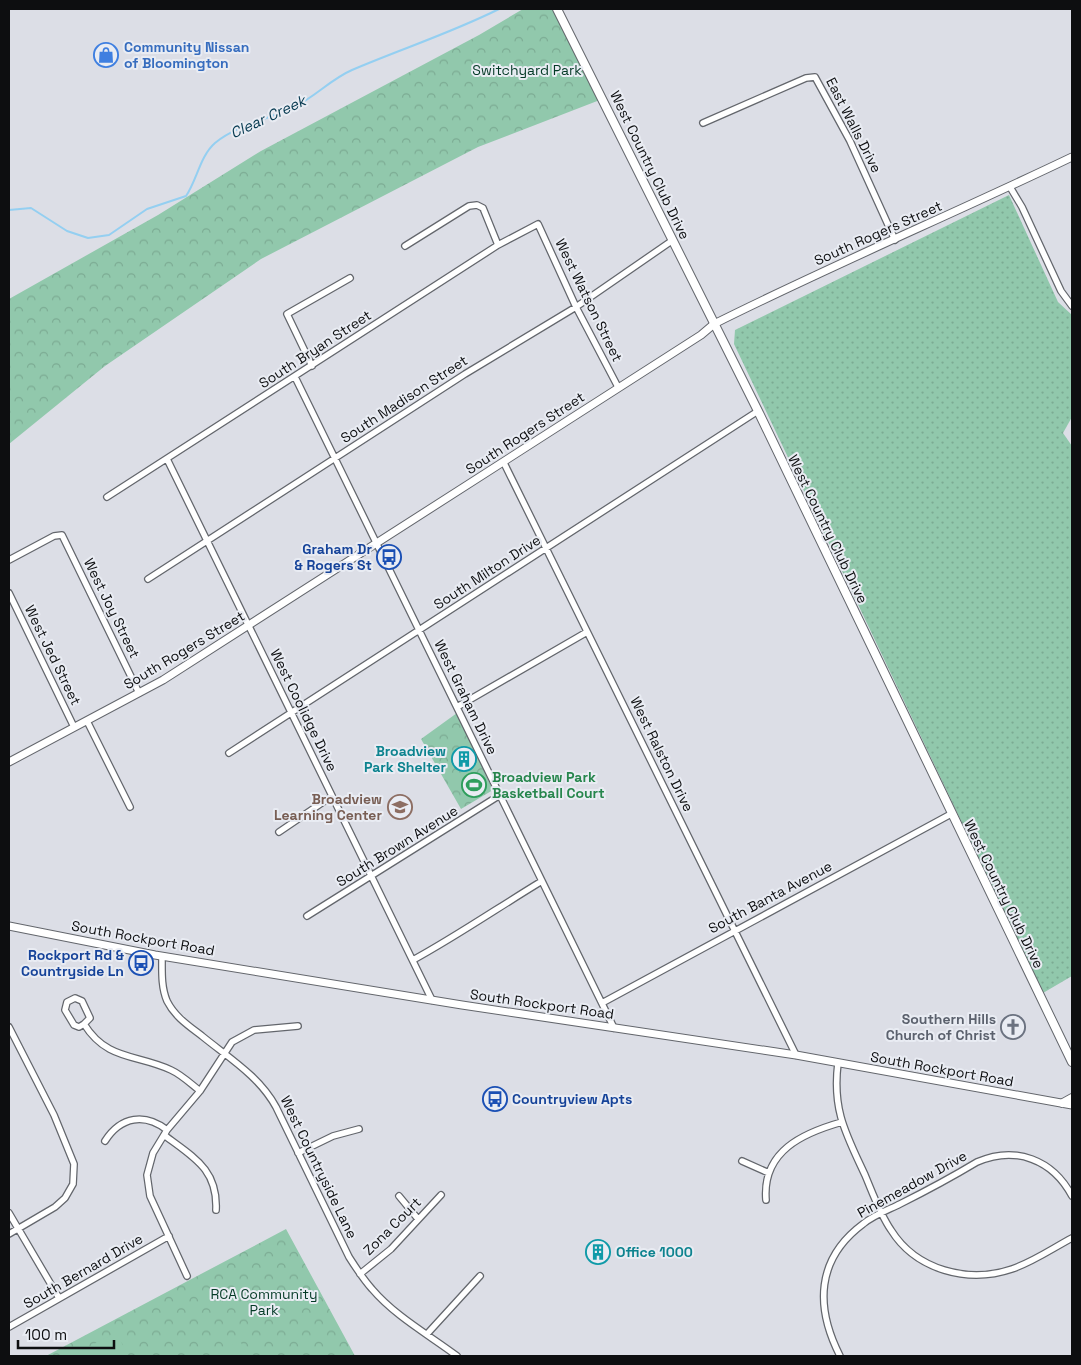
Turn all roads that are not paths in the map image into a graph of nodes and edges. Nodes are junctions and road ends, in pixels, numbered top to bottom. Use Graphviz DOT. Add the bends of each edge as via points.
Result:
graph roads {
  1 [pos="558,9"];
  2 [pos="703,123"];
  3 [pos="1072,157"];
  4 [pos="1010,187"];
  5 [pos="538,224"];
  6 [pos="673,240"];
  7 [pos="895,240"];
  8 [pos="498,245"];
  9 [pos="405,246"];
  10 [pos="350,278"];
  11 [pos="1072,306"];
  12 [pos="576,307"];
  13 [pos="714,324"];
  14 [pos="312,366"];
  15 [pos="295,377"];
  16 [pos="618,387"];
  17 [pos="758,411"];
  18 [pos="335,458"];
  19 [pos="167,459"];
  20 [pos="504,463"];
  21 [pos="107,497"];
  22 [pos="206,541"];
  23 [pos="378,544"];
  24 [pos="546,548"];
  25 [pos="9,560"];
  26 [pos="148,578"];
  27 [pos="9,593"];
  28 [pos="249,626"];
  29 [pos="420,630"];
  30 [pos="588,632"];
  31 [pos="139,693"];
  32 [pos="457,707"];
  33 [pos="292,712"];
  34 [pos="87,720"];
  35 [pos="74,728"];
  36 [pos="229,753"];
  37 [pos="9,762"];
  38 [pos="332,796"];
  39 [pos="500,796"];
  40 [pos="130,808"];
  41 [pos="951,814"];
  42 [pos="279,832"];
  43 [pos="372,877"];
  44 [pos="542,881"];
  45 [pos="307,916"];
  46 [pos="9,926"];
  47 [pos="734,930"];
  48 [pos="162,956"];
  49 [pos="413,960"];
  50 [pos="432,1000"];
  51 [pos="602,1004"];
  52 [pos="84,1024"];
  53 [pos="298,1026"];
  54 [pos="9,1027"];
  55 [pos="614,1028"];
  56 [pos="224,1054"];
  57 [pos="796,1055"];
  58 [pos="1072,1062"];
  59 [pos="838,1063"];
  60 [pos="200,1091"];
  61 [pos="1072,1098"];
  62 [pos="1062,1103"];
  63 [pos="1072,1105"];
  64 [pos="842,1122"];
  65 [pos="359,1129"];
  66 [pos="166,1132"];
  67 [pos="106,1141"];
  68 [pos="298,1153"];
  69 [pos="742,1161"];
  70 [pos="769,1172"];
  71 [pos="440,1195"];
  72 [pos="399,1196"];
  73 [pos="1072,1196"];
  74 [pos="766,1200"];
  75 [pos="216,1210"];
  76 [pos="882,1213"];
  77 [pos="9,1214"];
  78 [pos="418,1219"];
  79 [pos="18,1229"];
  80 [pos="9,1234"];
  81 [pos="169,1236"];
  82 [pos="1072,1238"];
  83 [pos="360,1274"];
  84 [pos="187,1276"];
  85 [pos="480,1276"];
  86 [pos="59,1298"];
  87 [pos="9,1327"];
  88 [pos="427,1334"];
  89 [pos="457,1356"];
  90 [pos="840,1356"];
  1 -- 6 [label="main road, West Country Club Drive"];
  2 -- 7 [label="street, East Walls Drive" via="806,78 816,77 850,141"];
  3 -- 4 [label="street, South Rogers Street"];
  4 -- 7 [label="street, South Rogers Street"];
  4 -- 11 [label="street" via="1061,291"];
  5 -- 8 [label="street, South Bryan Street"];
  5 -- 12 [label="street, West Watson Street"];
  6 -- 12 [label="street, South Madison Street"];
  6 -- 13 [label="main road, West Country Club Drive"];
  7 -- 13 [label="street, South Rogers Street" via="810,276"];
  8 -- 9 [label="street" via="483,208 477,205 469,206"];
  8 -- 14 [label="street, South Bryan Street"];
  10 -- 14 [label="street" via="286,314"];
  12 -- 16 [label="street, West Watson Street"];
  12 -- 18 [label="street, South Madison Street"];
  13 -- 16 [label="street, South Rogers Street"];
  13 -- 17 [label="main road, West Country Club Drive"];
  14 -- 15 [label="street, South Bryan Street"];
  15 -- 18 [label="street, West Graham Drive"];
  15 -- 19 [label="street, South Bryan Street"];
  16 -- 20 [label="street, South Rogers Street"];
  17 -- 24 [label="street, South Milton Drive"];
  17 -- 41 [label="main road, West Country Club Drive"];
  18 -- 22 [label="street, South Madison Street"];
  18 -- 23 [label="street, West Graham Drive"];
  19 -- 21 [label="street, South Bryan Street"];
  19 -- 22 [label="street, West Coolidge Drive"];
  20 -- 23 [label="street, South Rogers Street"];
  20 -- 24 [label="street, West Ralston Drive"];
  22 -- 26 [label="street, South Madison Street"];
  22 -- 28 [label="street, West Coolidge Drive"];
  23 -- 28 [label="street, South Rogers Street"];
  23 -- 29 [label="street, West Graham Drive"];
  24 -- 29 [label="street, South Milton Drive"];
  24 -- 30 [label="street, West Ralston Drive"];
  25 -- 31 [label="street, West Joy Street" via="54,536 62,535"];
  27 -- 35 [label="street, West Jed Street"];
  28 -- 31 [label="street, South Rogers Street"];
  28 -- 33 [label="street, West Coolidge Drive"];
  29 -- 32 [label="street, West Graham Drive"];
  29 -- 33 [label="street, South Milton Drive"];
  30 -- 32 [label="street"];
  30 -- 47 [label="street, West Ralston Drive"];
  31 -- 34 [label="street, South Rogers Street"];
  32 -- 39 [label="street, West Graham Drive"];
  33 -- 36 [label="street, South Milton Drive"];
  33 -- 38 [label="street, West Coolidge Drive"];
  34 -- 35 [label="street, South Rogers Street"];
  34 -- 40 [label="street"];
  35 -- 37 [label="street, South Rogers Street"];
  38 -- 42 [label="street"];
  38 -- 43 [label="street, West Coolidge Drive"];
  39 -- 43 [label="street, South Brown Avenue"];
  39 -- 44 [label="street, West Graham Drive"];
  41 -- 47 [label="street, South Banta Avenue"];
  41 -- 58 [label="main road, West Country Club Drive"];
  43 -- 45 [label="street, South Brown Avenue"];
  43 -- 49 [label="street, West Coolidge Drive"];
  44 -- 49 [label="street" via="454,938"];
  44 -- 51 [label="street, West Graham Drive"];
  46 -- 48 [label="street, South Rockport Road"];
  47 -- 51 [label="street, South Banta Avenue"];
  47 -- 57 [label="street, West Ralston Drive"];
  48 -- 50 [label="street, South Rockport Road"];
  48 -- 56 [label="street, West Countryside Lane" via="163,988 171,1007 181,1020"];
  49 -- 50 [label="street, West Coolidge Drive"];
  50 -- 55 [label="street, South Rockport Road"];
  51 -- 55 [label="street, West Graham Drive"];
  52 -- 52 [label="street" via="90,1020 90,1015 82,1000 75,998 67,1002 66,1010 74,1025"];
  52 -- 60 [label="street" via="91,1035 108,1049 171,1070"];
  53 -- 56 [label="street" via="249,1031 232,1042"];
  54 -- 79 [label="street" via="59,1125 74,1164 73,1184 66,1198"];
  55 -- 57 [label="street, South Rockport Road"];
  56 -- 60 [label="street"];
  56 -- 68 [label="street, West Countryside Lane" via="252,1075 264,1089"];
  57 -- 59 [label="street, South Rockport Road"];
  59 -- 62 [label="street, South Rockport Road"];
  59 -- 64 [label="street" via="836,1091"];
  60 -- 66 [label="street"];
  61 -- 62 [label="main road"];
  62 -- 63 [label="street, South Rockport Road"];
  64 -- 70 [label="street" via="799,1138 781,1154"];
  64 -- 76 [label="street"];
  65 -- 68 [label="street" via="333,1136"];
  66 -- 67 [label="street" via="150,1120 133,1119 116,1127"];
  66 -- 75 [label="street" via="206,1170 215,1188"];
  66 -- 81 [label="street" via="150,1161 147,1181 150,1196"];
  68 -- 83 [label="street, West Countryside Lane"];
  69 -- 70 [label="street"];
  70 -- 74 [label="street"];
  71 -- 78 [label="street, Zona Court"];
  72 -- 78 [label="street"];
  73 -- 76 [label="street, Pinemeadow Drive" via="1059,1176 1046,1166 1026,1156 1005,1155 977,1162"];
  76 -- 82 [label="street" via="896,1238 916,1256 941,1269 965,1275 996,1274 1013,1269"];
  76 -- 90 [label="street, Pinemeadow Drive" via="863,1223 840,1245 826,1277 823,1310"];
  77 -- 79 [label="street"];
  78 -- 83 [label="street, Zona Court" via="391,1249"];
  79 -- 80 [label="street"];
  79 -- 86 [label="street"];
  81 -- 84 [label="street"];
  81 -- 86 [label="street, South Bernard Drive"];
  83 -- 88 [label="street, West Countryside Lane" via="392,1308"];
  85 -- 88 [label="street"];
  86 -- 87 [label="street, South Bernard Drive"];
  88 -- 89 [label="street, West Countryside Lane"];
}
